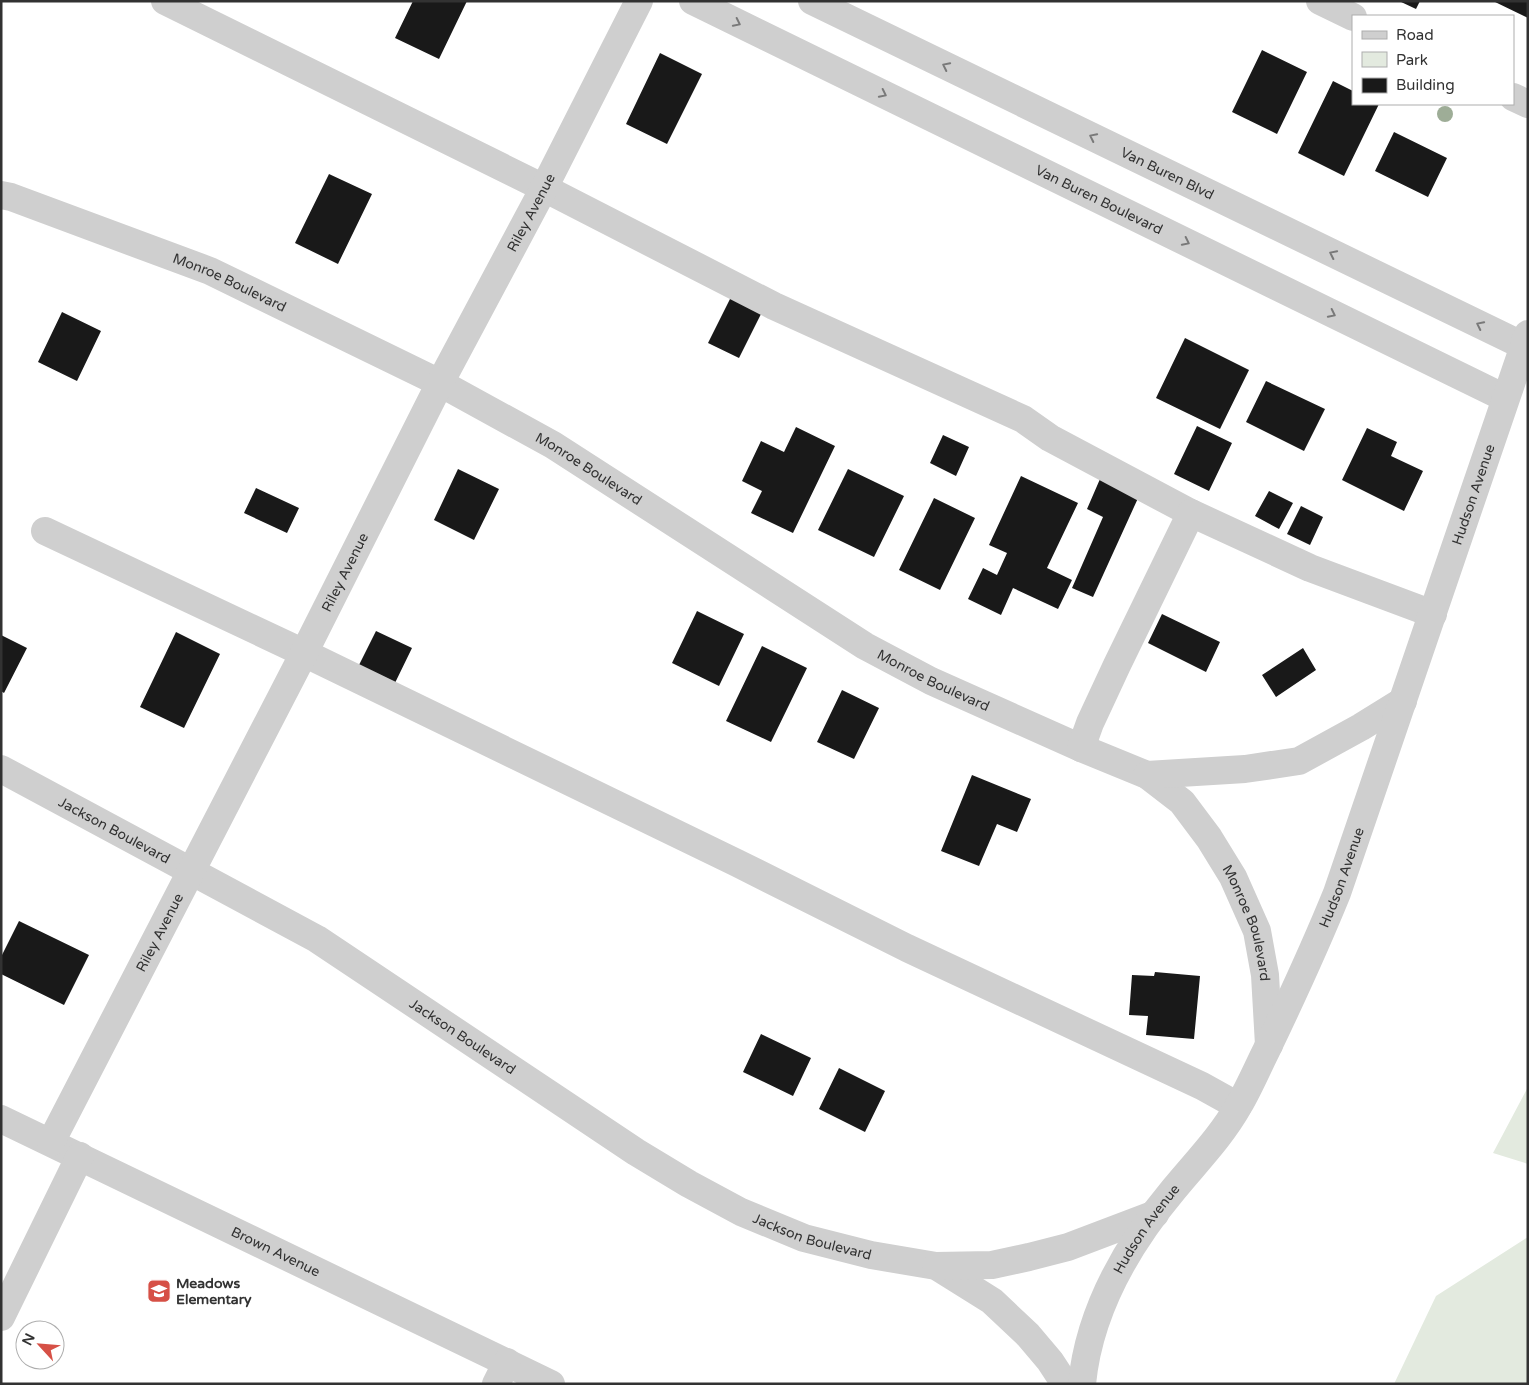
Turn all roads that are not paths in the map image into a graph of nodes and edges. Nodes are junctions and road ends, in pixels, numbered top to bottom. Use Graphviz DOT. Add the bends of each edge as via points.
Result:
graph roads {
  1 [pos="165,1"];
  2 [pos="639,1"];
  3 [pos="693,1"];
  4 [pos="812,1"];
  5 [pos="1320,1"];
  6 [pos="1352,17"];
  7 [pos="1514,97"];
  8 [pos="1528,104"];
  9 [pos="544,188"];
  10 [pos="5,192"];
  11 [pos="1526,340"];
  12 [pos="440,383"];
  13 [pos="1506,398"];
  14 [pos="1191,513"];
  15 [pos="45,531"];
  16 [pos="1433,614"];
  17 [pos="304,653"];
  18 [pos="1403,701"];
  19 [pos="1081,748"];
  20 [pos="1,769"];
  21 [pos="1147,774"];
  22 [pos="191,871"];
  23 [pos="1269,1044"];
  24 [pos="1238,1106"];
  25 [pos="1,1119"];
  26 [pos="51,1142"];
  27 [pos="80,1156"];
  28 [pos="1155,1214"];
  29 [pos="936,1266"];
  30 [pos="1,1317"];
  31 [pos="501,1373"];
  32 [pos="551,1384"];
  33 [pos="1065,1384"];
  34 [pos="1082,1384"];
  1 -- 9 [label="street"];
  2 -- 9 [label="street, Riley Avenue"];
  3 -- 13 [label="street, Van Buren Boulevard, one-way"];
  11 -- 4 [label="street, Van Buren Blvd, one-way"];
  5 -- 6 [label="street"];
  7 -- 8 [label="street"];
  9 -- 12 [label="street, Riley Avenue"];
  9 -- 14 [label="street" via="774,306 1023,419 1050,438"];
  10 -- 12 [label="street, Monroe Boulevard" via="210,271"];
  11 -- 13 [label="street, Hudson Avenue"];
  12 -- 17 [label="street, Riley Avenue"];
  12 -- 19 [label="street, Monroe Boulevard" via="553,445 865,646 931,681"];
  13 -- 16 [label="street, Hudson Avenue"];
  14 -- 16 [label="street" via="1310,568"];
  14 -- 19 [label="street" via="1117,665"];
  15 -- 17 [label="street"];
  16 -- 18 [label="street, Hudson Avenue"];
  17 -- 22 [label="street, Riley Avenue"];
  17 -- 24 [label="street"];
  18 -- 21 [label="street, Monroe Boulevard" via="1299,760 1246,769"];
  18 -- 23 [label="street, Hudson Avenue" via="1338,893"];
  19 -- 21 [label="street, Monroe Boulevard"];
  20 -- 22 [label="street, Jackson Boulevard"];
  21 -- 23 [label="street, Monroe Boulevard" via="1182,802 1209,838 1237,886 1257,930 1266,975"];
  22 -- 26 [label="street, Riley Avenue"];
  22 -- 29 [label="street, Jackson Boulevard" via="317,939 636,1152 741,1212 804,1238 871,1255"];
  23 -- 24 [label="street, Hudson Avenue"];
  24 -- 28 [label="street, Hudson Avenue" via="1208,1151"];
  25 -- 26 [label="street, Brown Avenue"];
  26 -- 27 [label="street, Brown Avenue"];
  27 -- 30 [label="street"];
  27 -- 31 [label="street, Brown Avenue"];
  28 -- 29 [label="street, Jackson Boulevard" via="1029,1258 992,1265"];
  28 -- 34 [label="street, Hudson Avenue" via="1123,1260 1102,1302 1091,1332"];
  29 -- 33 [label="street, Jackson Boulevard" via="992,1301 1028,1335"];
  31 -- 32 [label="street, Brown Avenue"];
}
